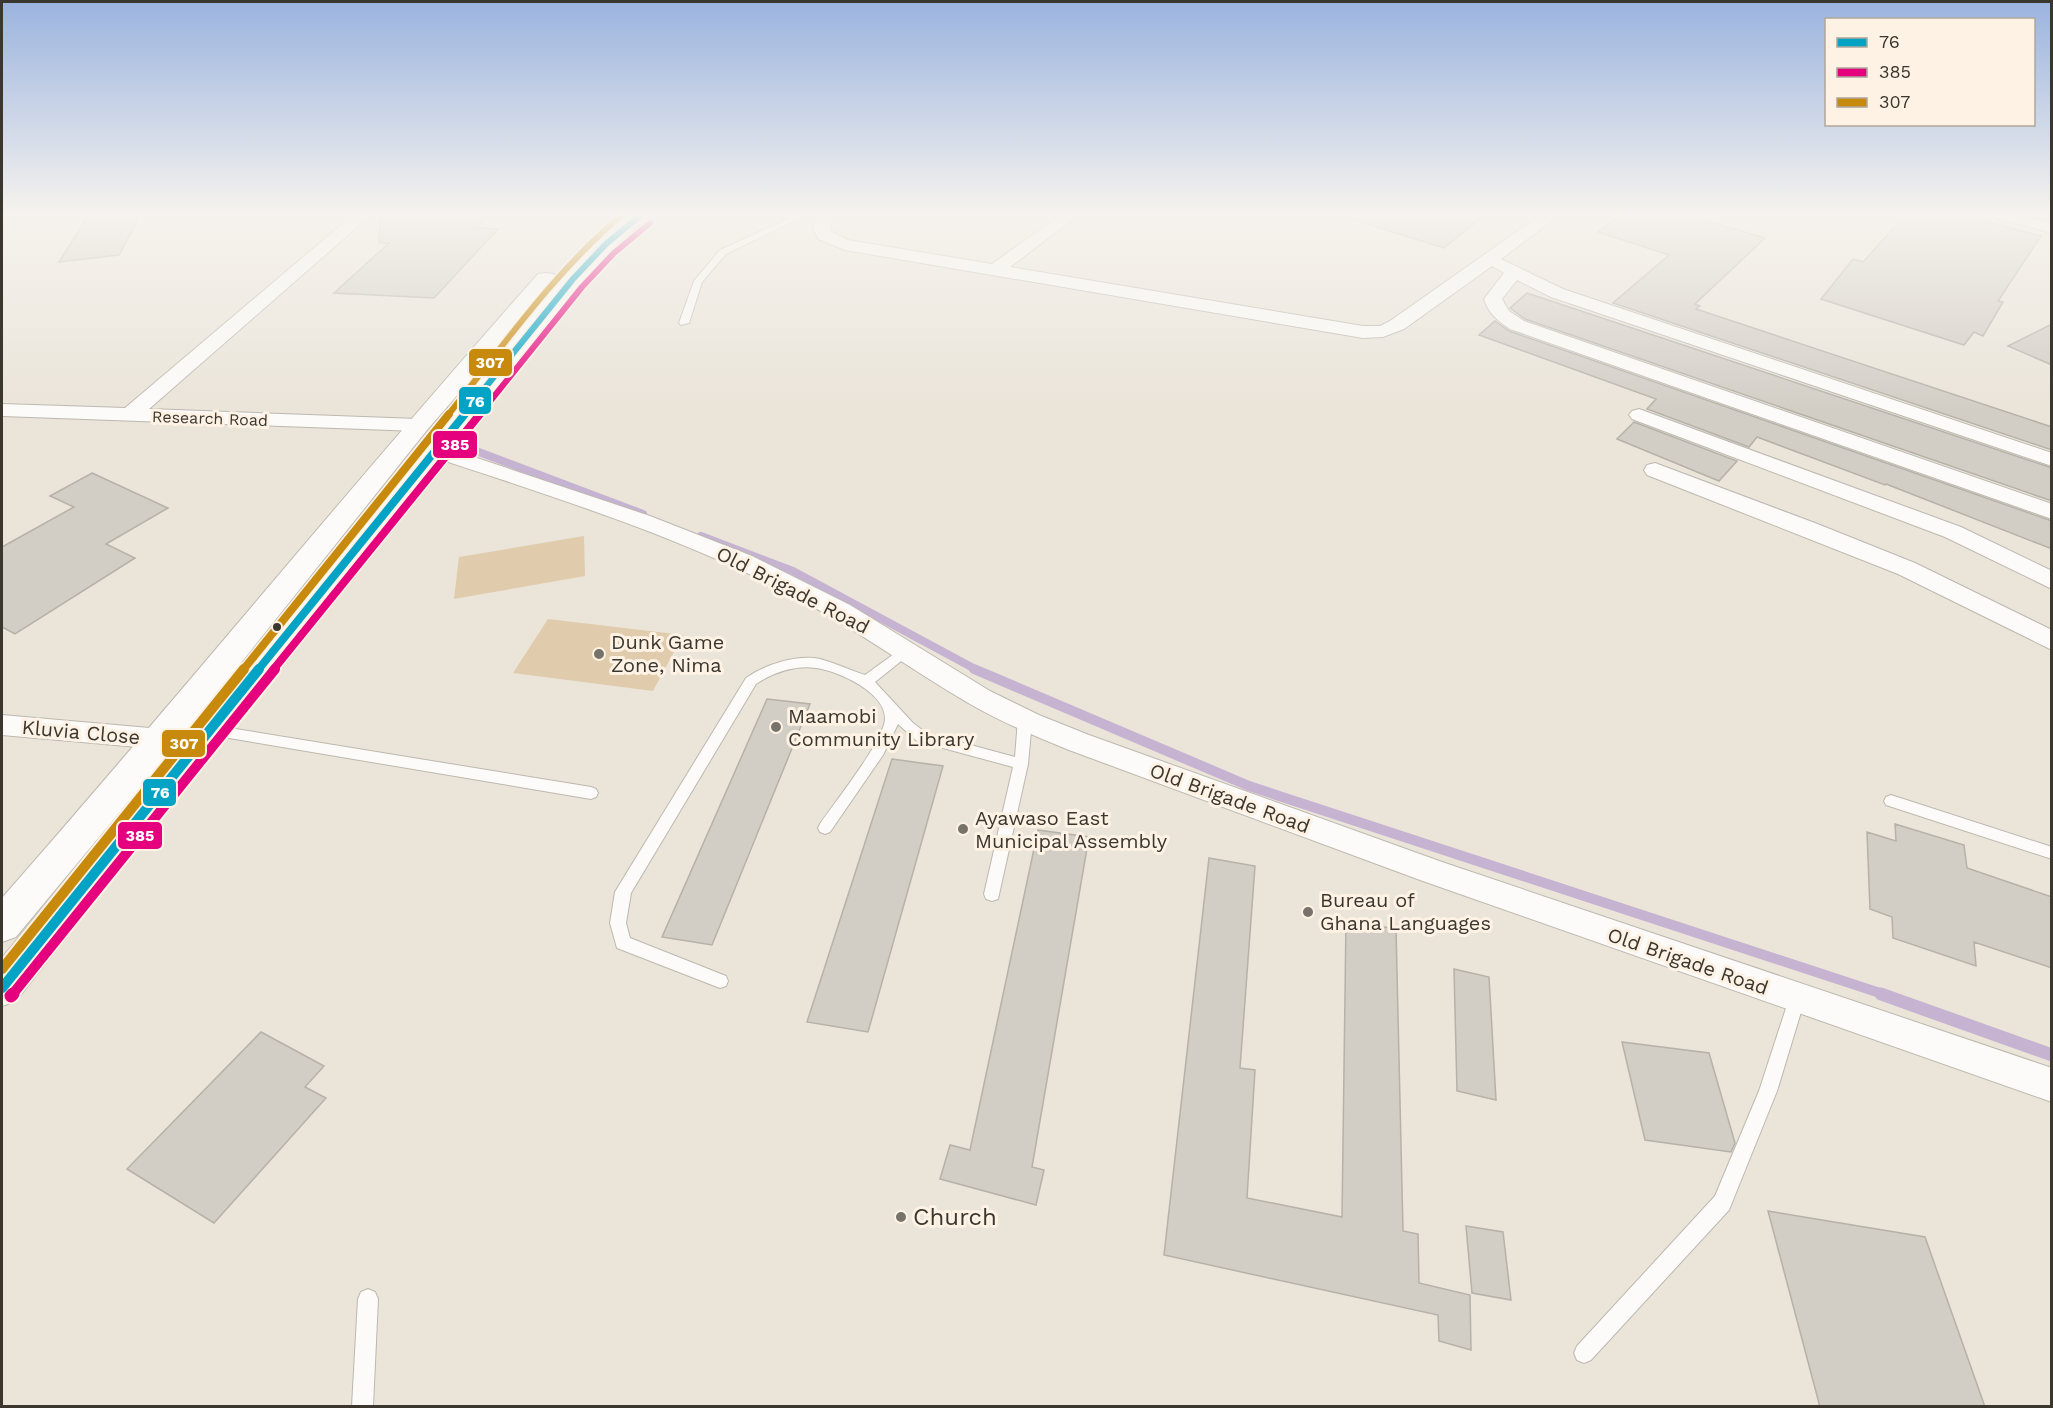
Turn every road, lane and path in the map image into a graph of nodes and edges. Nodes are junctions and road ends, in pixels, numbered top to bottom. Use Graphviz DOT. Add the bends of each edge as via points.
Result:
graph roads {
  1 [pos="288,280"];
  2 [pos="546,280"];
  3 [pos="572,280"];
  4 [pos="698,280"];
  5 [pos="1059,280"];
  6 [pos="1462,280"];
  7 [pos="1509,280"];
  8 [pos="1528,280"];
  9 [pos="684,323"];
  10 [pos="2,410"];
  11 [pos="130,415"];
  12 [pos="1639,415"];
  13 [pos="418,425"];
  14 [pos="435,450"];
  15 [pos="2052,460"];
  16 [pos="1655,470"];
  17 [pos="2052,512"];
  18 [pos="2052,581"];
  19 [pos="2052,641"];
  20 [pos="905,651"];
  21 [pos="867,681"];
  22 [pos="891,707"];
  23 [pos="1025,720"];
  24 [pos="2,725"];
  25 [pos="209,730"];
  26 [pos="160,738"];
  27 [pos="1021,764"];
  28 [pos="591,793"];
  29 [pos="1891,801"];
  30 [pos="825,828"];
  31 [pos="2052,853"];
  32 [pos="992,894"];
  33 [pos="2,925"];
  34 [pos="720,981"];
  35 [pos="2,988"];
  36 [pos="1797,999"];
  37 [pos="2052,1085"];
  38 [pos="368,1299"];
  39 [pos="1584,1353"];
  40 [pos="362,1407"];
  1 -- 11 [label="street"];
  2 -- 13 [label="main road"];
  3 -- 14 [label="main road"];
  4 -- 9 [label="lane"];
  5 -- 6 [label="street" via="1363,332 1383,331 1397,325"];
  7 -- 17 [label="street" via="1493,299 1502,315 1517,325"];
  8 -- 15 [label="street" via="1557,293"];
  10 -- 11 [label="street, Research Road"];
  11 -- 13 [label="street, Research Road"];
  12 -- 18 [label="street" via="1953,532"];
  13 -- 26 [label="main road"];
  14 -- 20 [label="street, Old Brigade Road" via="594,503 732,556 841,610"];
  14 -- 25 [label="main road"];
  16 -- 19 [label="street" via="1878,557 2002,613"];
  20 -- 21 [label="lane"];
  20 -- 23 [label="street, Old Brigade Road" via="970,692"];
  21 -- 22 [label="lane"];
  21 -- 34 [label="lane" via="817,663 765,671 751,681 623,892 618,923 623,943"];
  22 -- 27 [label="lane" via="922,737"];
  22 -- 30 [label="lane" via="892,722 878,751"];
  23 -- 27 [label="lane"];
  23 -- 36 [label="street, Old Brigade Road" via="1199,789"];
  24 -- 26 [label="street, Kluvia Close"];
  25 -- 28 [label="lane"];
  25 -- 35 [label="main road"];
  26 -- 33 [label="main road"];
  27 -- 32 [label="lane"];
  29 -- 31 [label="lane"];
  36 -- 37 [label="street, Old Brigade Road"];
  36 -- 39 [label="lane" via="1768,1090 1722,1203"];
  38 -- 40 [label="lane"];
}
